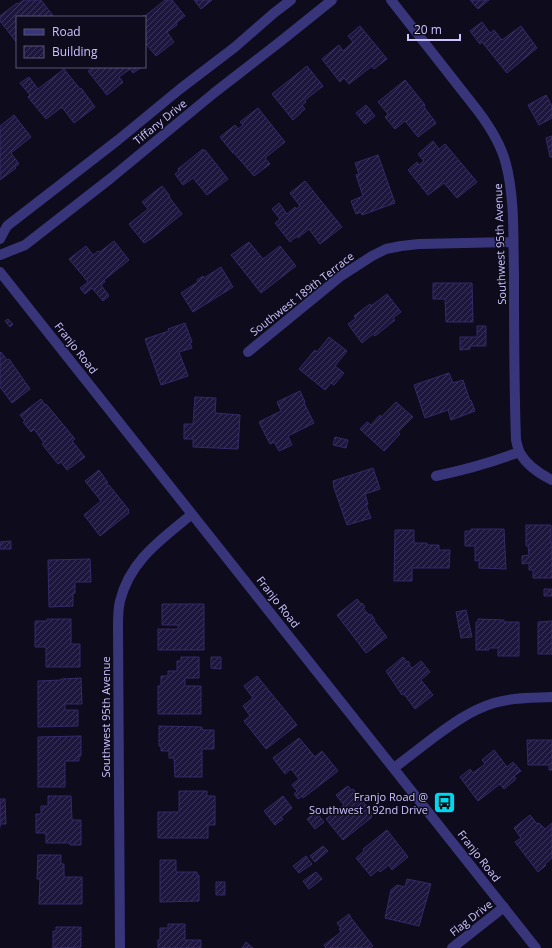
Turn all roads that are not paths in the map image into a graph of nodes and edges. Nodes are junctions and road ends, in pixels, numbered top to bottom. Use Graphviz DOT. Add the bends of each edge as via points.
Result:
graph roads {
  1 [pos="291,0"];
  2 [pos="332,0"];
  3 [pos="391,0"];
  4 [pos="0,239"];
  5 [pos="513,242"];
  6 [pos="0,255"];
  7 [pos="0,272"];
  8 [pos="248,352"];
  9 [pos="519,452"];
  10 [pos="436,476"];
  11 [pos="552,480"];
  12 [pos="192,514"];
  13 [pos="552,697"];
  14 [pos="394,768"];
  15 [pos="504,907"];
  16 [pos="120,948"];
  17 [pos="452,948"];
  18 [pos="536,948"];
  1 -- 4 [label="street, Tiffany Drive" via="7,226"];
  2 -- 6 [label="street, Tiffany Drive" via="24,245"];
  3 -- 5 [label="street, Southwest 95th Avenue" via="478,110 495,138 504,157 509,180"];
  5 -- 8 [label="street, Southwest 189th Terrace" via="419,244 386,249 341,276"];
  5 -- 9 [label="street, Southwest 95th Avenue" via="515,425"];
  7 -- 12 [label="street, Franjo Road"];
  9 -- 10 [label="street"];
  9 -- 11 [label="street" via="526,461"];
  12 -- 14 [label="street, Franjo Road"];
  12 -- 16 [label="street, Southwest 95th Avenue" via="142,558 130,576 120,602"];
  13 -- 14 [label="street" via="508,700 479,708 449,726"];
  14 -- 15 [label="street, Franjo Road"];
  15 -- 17 [label="street, Flag Drive"];
  15 -- 18 [label="street, Franjo Road"];
}
